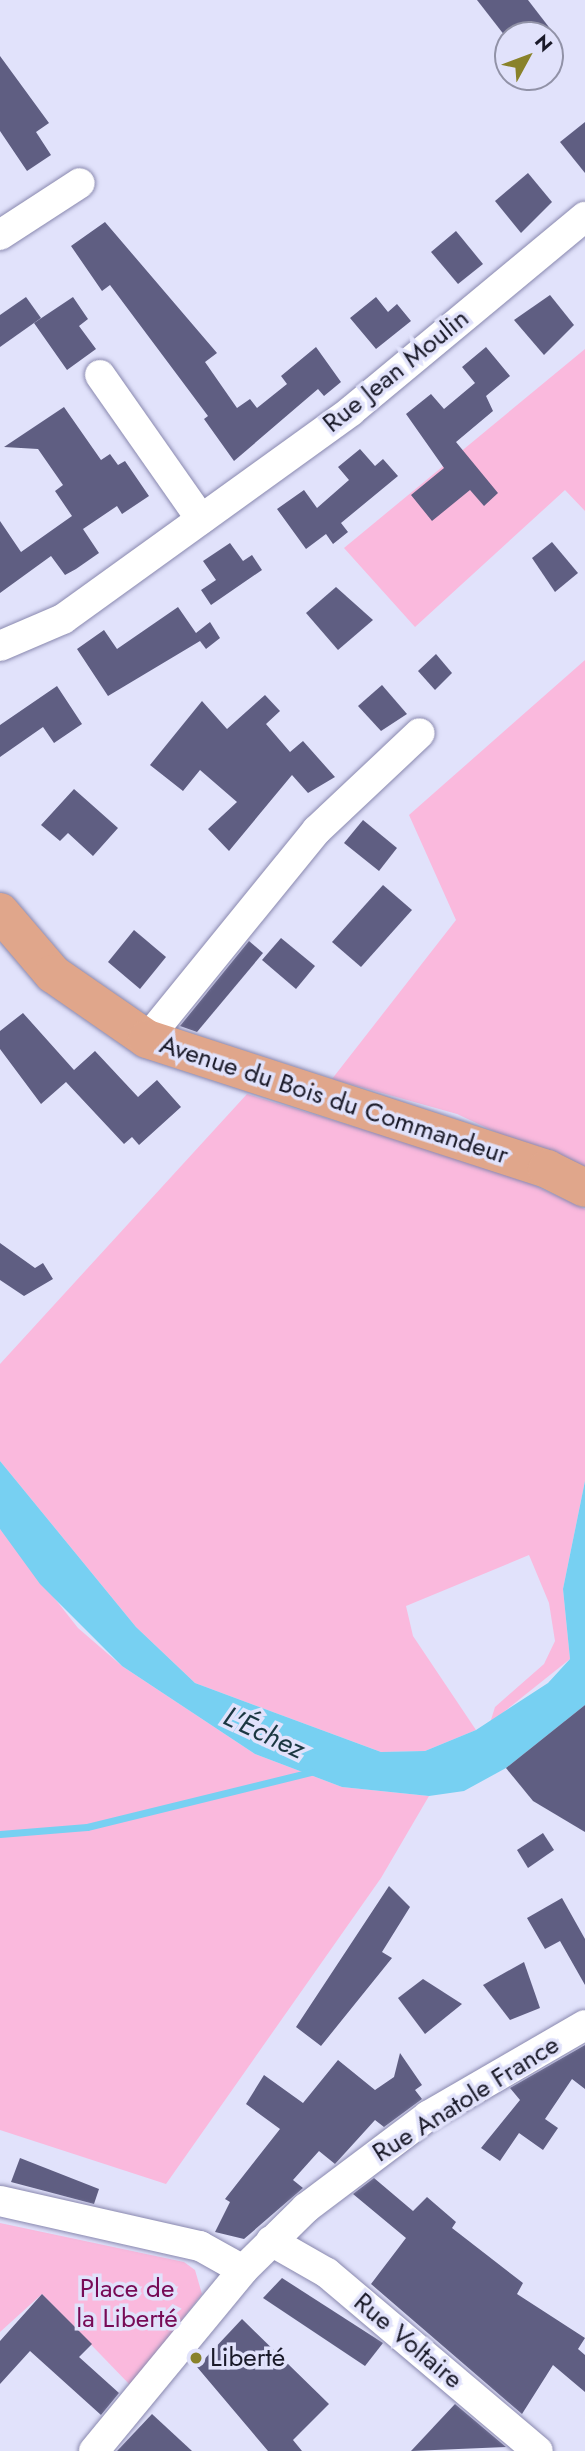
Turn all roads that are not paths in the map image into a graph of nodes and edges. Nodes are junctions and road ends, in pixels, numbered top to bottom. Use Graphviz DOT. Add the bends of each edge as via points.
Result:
graph roads {
  1 [pos="80,183"];
  2 [pos="585,217"];
  3 [pos="0,235"];
  4 [pos="100,375"];
  5 [pos="201,519"];
  6 [pos="0,646"];
  7 [pos="420,733"];
  8 [pos="0,912"];
  9 [pos="147,1039"];
  10 [pos="585,1188"];
  11 [pos="585,2025"];
  12 [pos="0,2201"];
  13 [pos="271,2241"];
  14 [pos="243,2270"];
  15 [pos="94,2451"];
  16 [pos="538,2451"];
  1 -- 3 [label="street"];
  2 -- 5 [label="street, Rue Jean Moulin" via="351,411"];
  4 -- 5 [label="street"];
  5 -- 6 [label="street, Rue Jean Moulin" via="63,619"];
  7 -- 9 [label="street" via="317,830"];
  8 -- 9 [label="main road, Avenue du Bois du Commandeur" via="53,974"];
  9 -- 10 [label="main road, Avenue du Bois du Commandeur" via="488,1149"];
  11 -- 13 [label="street, Rue Anatole France" via="428,2116"];
  12 -- 14 [label="street" via="200,2246"];
  13 -- 14 [label="street, Rue Anatole France"];
  13 -- 16 [label="street, Rue Voltaire" via="327,2273"];
  14 -- 15 [label="street, Rue Anatole France"];
}
